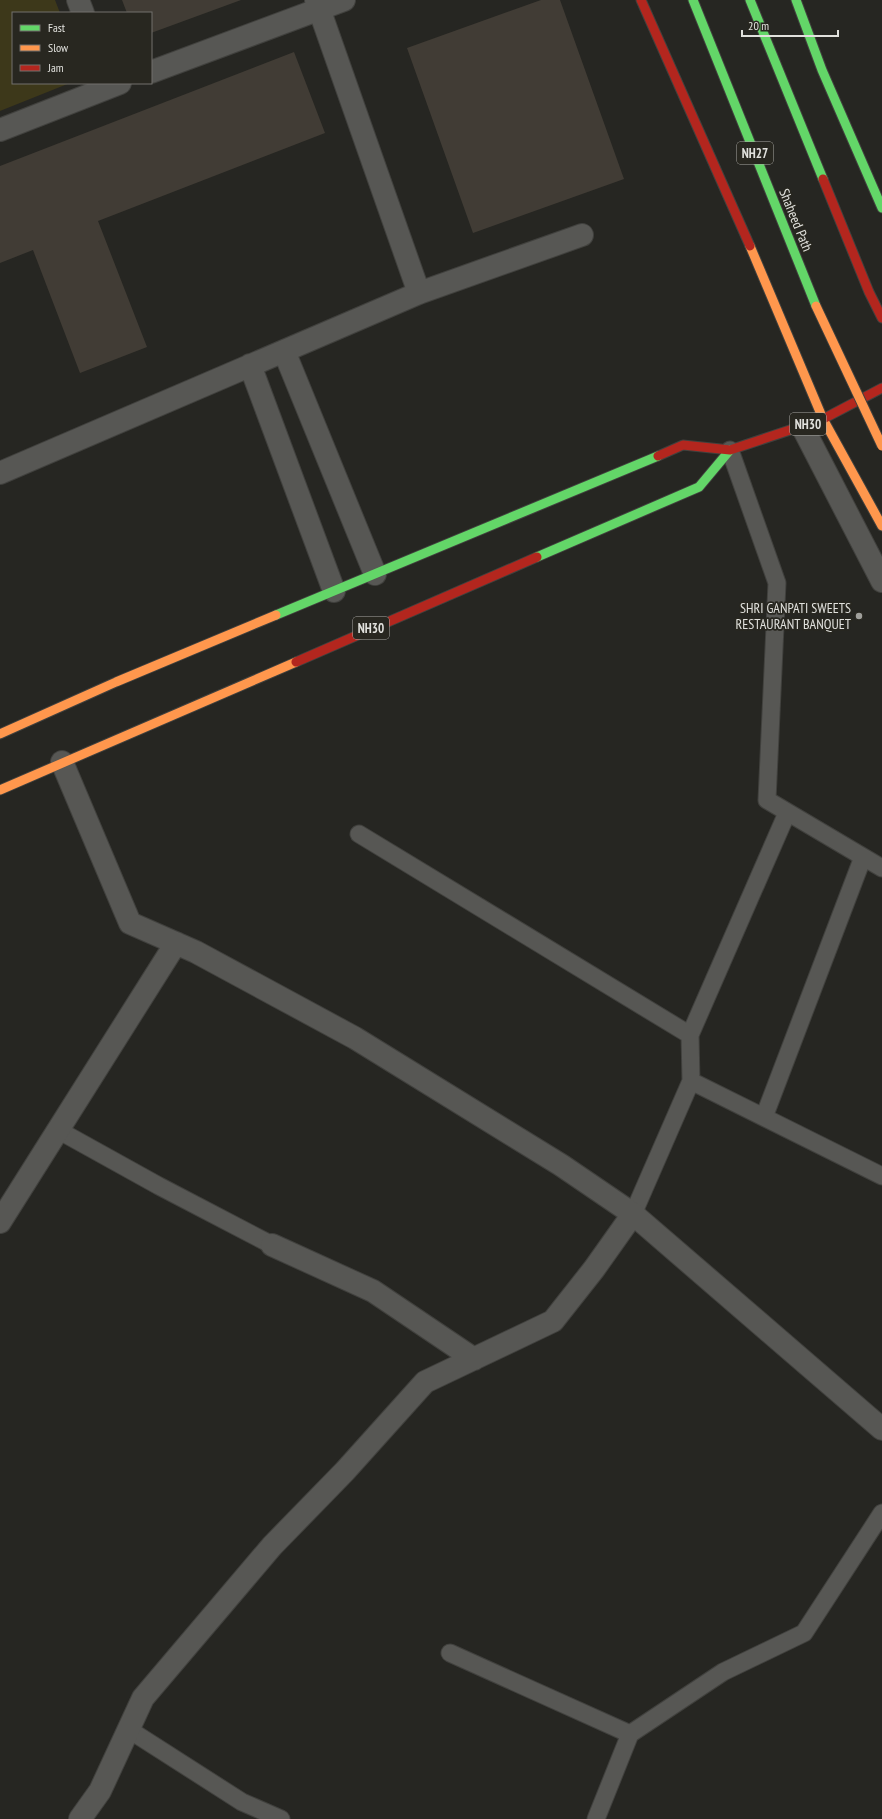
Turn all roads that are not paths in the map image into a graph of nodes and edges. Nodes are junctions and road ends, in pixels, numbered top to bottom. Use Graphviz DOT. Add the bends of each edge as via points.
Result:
graph roads {
  1 [pos="78,0"];
  2 [pos="344,0"];
  3 [pos="641,0"];
  4 [pos="693,0"];
  5 [pos="750,0"];
  6 [pos="796,0"];
  7 [pos="317,4"];
  8 [pos="83,12"];
  9 [pos="152,72"];
  10 [pos="112,84"];
  11 [pos="0,130"];
  12 [pos="882,208"];
  13 [pos="582,235"];
  14 [pos="418,293"];
  15 [pos="882,318"];
  16 [pos="284,351"];
  17 [pos="250,365"];
  18 [pos="882,388"];
  19 [pos="823,419"];
  20 [pos="802,426"];
  21 [pos="882,446"];
  22 [pos="730,450"];
  23 [pos="0,474"];
  24 [pos="882,526"];
  25 [pos="375,574"];
  26 [pos="882,581"];
  27 [pos="334,591"];
  28 [pos="0,734"];
  29 [pos="62,762"];
  30 [pos="0,790"];
  31 [pos="787,813"];
  32 [pos="359,834"];
  33 [pos="863,857"];
  34 [pos="882,868"];
  35 [pos="176,943"];
  36 [pos="690,1035"];
  37 [pos="692,1081"];
  38 [pos="764,1117"];
  39 [pos="58,1130"];
  40 [pos="882,1176"];
  41 [pos="633,1214"];
  42 [pos="0,1222"];
  43 [pos="272,1245"];
  44 [pos="474,1359"];
  45 [pos="882,1429"];
  46 [pos="882,1513"];
  47 [pos="450,1653"];
  48 [pos="128,1729"];
  49 [pos="630,1734"];
  50 [pos="80,1819"];
  51 [pos="281,1819"];
  52 [pos="596,1819"];
  1 -- 8 [label="street"];
  2 -- 7 [label="street"];
  3 -- 19 [label="main road"];
  4 -- 21 [label="main road, Shaheed Path / NH27, bridge" via="816,306"];
  5 -- 15 [label="main road" via="869,292"];
  6 -- 12 [label="main road" via="822,70"];
  7 -- 9 [label="street"];
  7 -- 14 [label="street"];
  10 -- 11 [label="street"];
  13 -- 14 [label="street"];
  14 -- 16 [label="street"];
  16 -- 17 [label="street"];
  16 -- 25 [label="street"];
  17 -- 23 [label="street"];
  17 -- 27 [label="street"];
  18 -- 19 [label="main road, NH30"];
  19 -- 20 [label="main road, NH30"];
  19 -- 24 [label="main road, NH30"];
  20 -- 22 [label="main road, NH30"];
  20 -- 26 [label="street"];
  22 -- 25 [label="main road, NH30" via="683,445"];
  22 -- 29 [label="main road, NH30" via="700,487"];
  22 -- 31 [label="lane" via="777,583 767,800"];
  25 -- 27 [label="main road, NH30"];
  27 -- 28 [label="main road, NH30"];
  29 -- 30 [label="main road, NH30"];
  29 -- 35 [label="street" via="130,923"];
  31 -- 33 [label="lane"];
  31 -- 36 [label="lane"];
  32 -- 36 [label="lane"];
  33 -- 34 [label="lane"];
  33 -- 38 [label="lane"];
  35 -- 39 [label="street"];
  35 -- 41 [label="street" via="355,1038 561,1166"];
  36 -- 37 [label="lane"];
  37 -- 38 [label="lane"];
  37 -- 41 [label="lane"];
  38 -- 40 [label="lane"];
  39 -- 42 [label="street"];
  39 -- 43 [label="lane"];
  41 -- 44 [label="street" via="553,1322"];
  41 -- 45 [label="street"];
  43 -- 44 [label="street" via="373,1291"];
  44 -- 48 [label="street" via="425,1382 345,1471 272,1546 142,1698"];
  46 -- 49 [label="lane" via="804,1633 723,1672"];
  47 -- 49 [label="lane"];
  48 -- 50 [label="street" via="100,1791"];
  48 -- 51 [label="lane" via="242,1802"];
  49 -- 52 [label="lane"];
}
